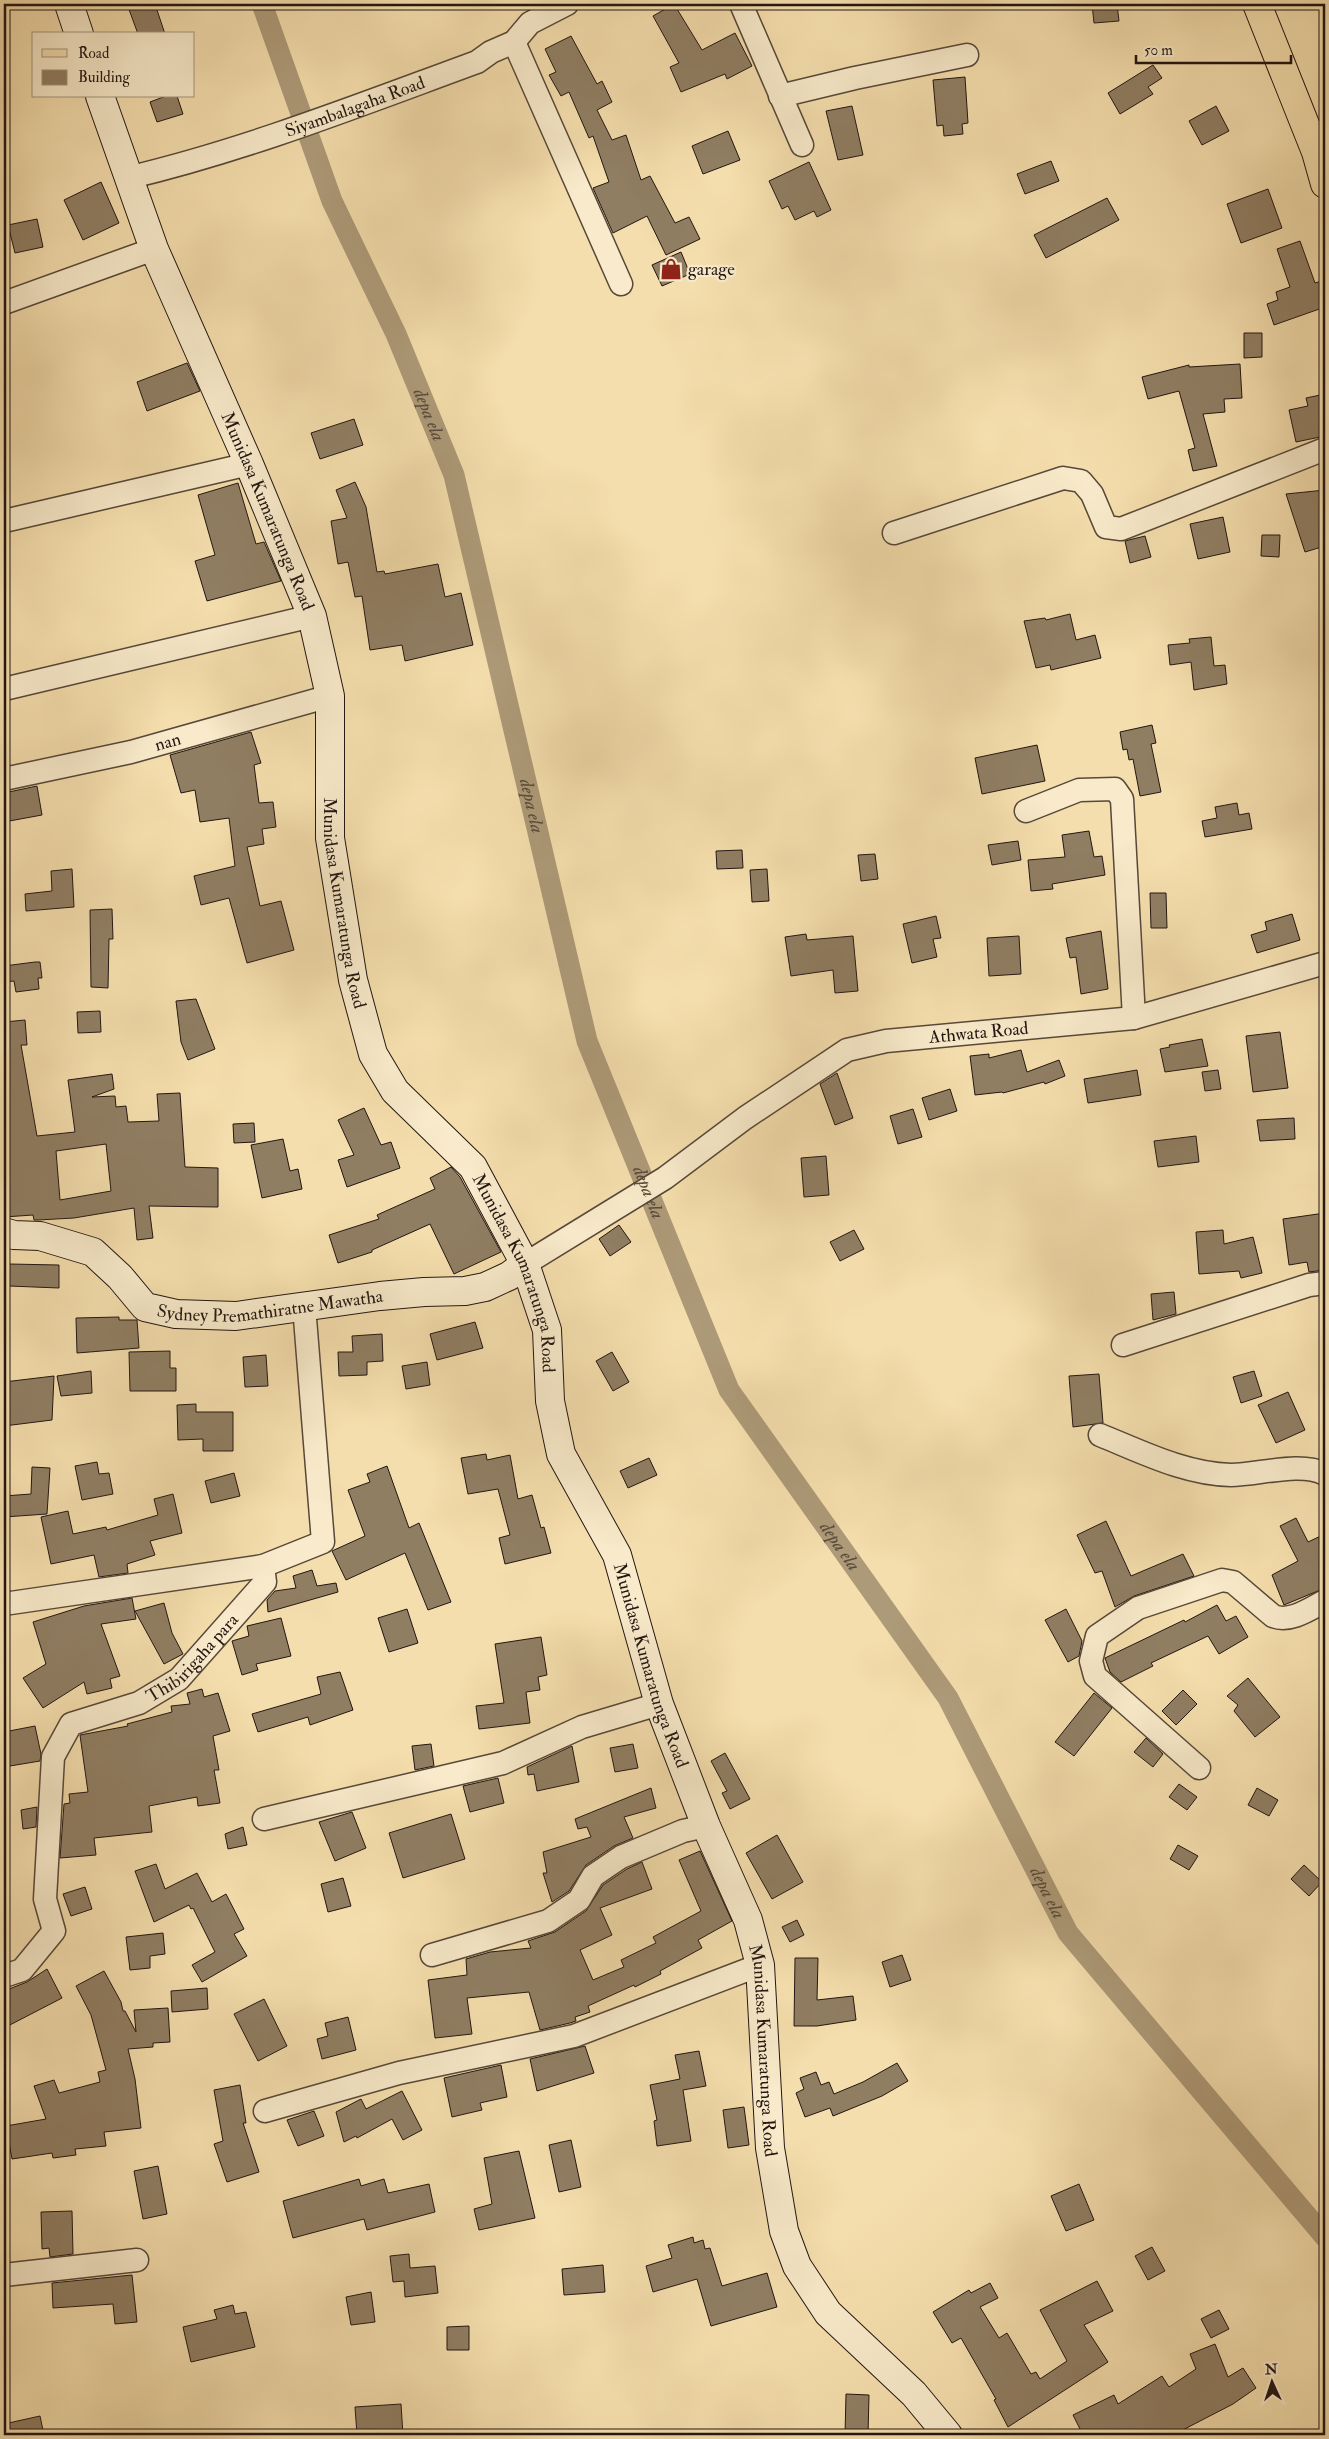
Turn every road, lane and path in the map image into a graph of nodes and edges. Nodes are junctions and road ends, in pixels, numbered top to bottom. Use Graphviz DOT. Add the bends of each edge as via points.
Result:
graph roads {
  1 [pos="69,4"];
  2 [pos="567,4"];
  3 [pos="741,4"];
  4 [pos="1257,4"];
  5 [pos="78,32"];
  6 [pos="514,42"];
  7 [pos="967,55"];
  8 [pos="780,96"];
  9 [pos="101,98"];
  10 [pos="802,145"];
  11 [pos="1320,150"];
  12 [pos="127,178"];
  13 [pos="1325,184"];
  14 [pos="154,249"];
  15 [pos="621,284"];
  16 [pos="4,303"];
  17 [pos="1325,449"];
  18 [pos="250,464"];
  19 [pos="4,521"];
  20 [pos="894,533"];
  21 [pos="312,616"];
  22 [pos="4,690"];
  23 [pos="330,696"];
  24 [pos="4,779"];
  25 [pos="1026,811"];
  26 [pos="1325,963"];
  27 [pos="1134,1018"];
  28 [pos="4,1232"];
  29 [pos="525,1264"];
  30 [pos="1325,1283"];
  31 [pos="304,1306"];
  32 [pos="1123,1344"];
  33 [pos="1100,1435"];
  34 [pos="1325,1474"];
  35 [pos="263,1566"];
  36 [pos="1325,1601"];
  37 [pos="4,1604"];
  38 [pos="659,1704"];
  39 [pos="1199,1768"];
  40 [pos="264,1820"];
  41 [pos="706,1826"];
  42 [pos="432,1955"];
  43 [pos="760,1965"];
  44 [pos="4,1976"];
  45 [pos="265,2112"];
  46 [pos="137,2260"];
  47 [pos="4,2275"];
  48 [pos="948,2435"];
  1 -- 5 [label="street"];
  2 -- 6 [label="street, Siyambalagaha Road" via="530,22"];
  3 -- 8 [label="street"];
  4 -- 11 [label="main road"];
  6 -- 12 [label="street, Siyambalagaha Road" via="477,62 280,133"];
  6 -- 15 [label="street"];
  7 -- 8 [label="street"];
  8 -- 10 [label="street"];
  9 -- 12 [label="street, Munidasa Kumaratunga Road"];
  11 -- 13 [label="main road"];
  12 -- 14 [label="street, Munidasa Kumaratunga Road"];
  14 -- 16 [label="street"];
  14 -- 18 [label="street, Munidasa Kumaratunga Road"];
  17 -- 20 [label="street" via="1122,529 1106,527 1092,494 1081,481 1063,478"];
  18 -- 19 [label="street"];
  18 -- 21 [label="street, Munidasa Kumaratunga Road"];
  21 -- 22 [label="street"];
  21 -- 23 [label="street, Munidasa Kumaratunga Road"];
  23 -- 24 [label="street, nan" via="131,752"];
  23 -- 29 [label="street, Munidasa Kumaratunga Road" via="330,838 353,980 373,1054 395,1091 473,1167"];
  25 -- 27 [label="street" via="1078,790 1115,789 1122,799"];
  26 -- 27 [label="street, Athwata Road"];
  27 -- 29 [label="street, Athwata Road" via="886,1040 848,1050 745,1118 665,1178"];
  28 -- 31 [label="street, Sydney Premathiratne Mawatha" via="40,1236 93,1252 145,1307 176,1314 236,1316"];
  29 -- 31 [label="street, Sydney Premathiratne Mawatha" via="509,1276 465,1292 388,1295"];
  29 -- 38 [label="street, Munidasa Kumaratunga Road" via="547,1330 550,1401 561,1454 617,1555"];
  30 -- 32 [label="street" via="1309,1285"];
  31 -- 35 [label="street" via="323,1542"];
  33 -- 34 [label="street" via="1189,1469 1230,1475 1295,1469"];
  35 -- 37 [label="street"];
  35 -- 44 [label="street, Thibirigaha para" via="266,1582 179,1679 139,1703 72,1724 53,1757 45,1899 54,1932 22,1970"];
  36 -- 39 [label="street" via="1288,1619 1281,1619 1273,1616 1233,1582 1222,1580 1138,1608 1097,1636 1091,1661 1095,1676"];
  38 -- 40 [label="street" via="582,1727 503,1763"];
  38 -- 41 [label="street, Munidasa Kumaratunga Road"];
  41 -- 42 [label="street" via="683,1831 621,1857 593,1876 579,1900 548,1921"];
  41 -- 43 [label="street, Munidasa Kumaratunga Road" via="748,1920"];
  43 -- 45 [label="street" via="574,2036 399,2074"];
  43 -- 48 [label="street, Munidasa Kumaratunga Road" via="770,2148 784,2231 797,2266 828,2313 914,2394"];
  46 -- 47 [label="street"];
}
